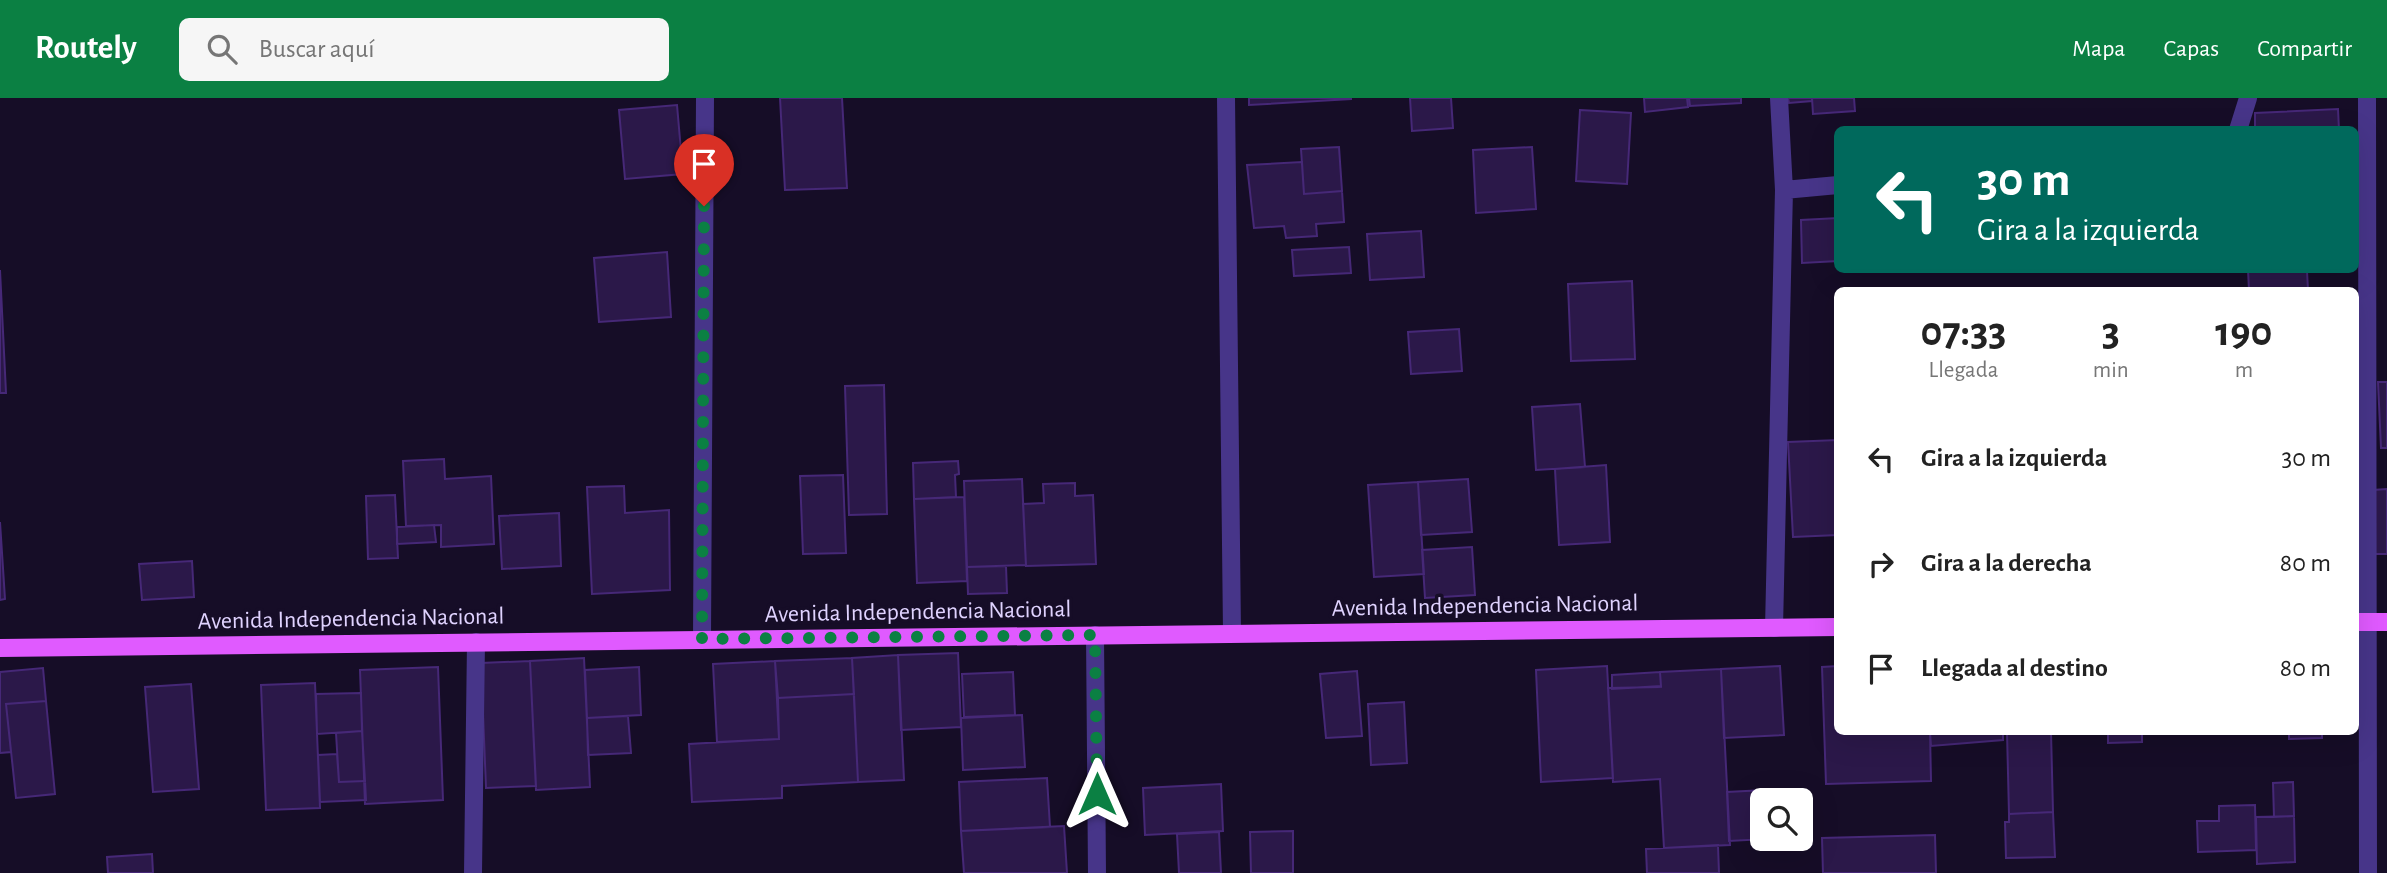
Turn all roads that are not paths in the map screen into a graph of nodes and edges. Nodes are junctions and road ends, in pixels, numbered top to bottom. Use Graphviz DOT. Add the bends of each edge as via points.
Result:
graph roads {
  1 [pos="705,98"];
  2 [pos="1226,98"];
  3 [pos="1779,98"];
  4 [pos="2248,98"];
  5 [pos="2367,98"];
  6 [pos="2239,126"];
  7 [pos="1834,185"];
  8 [pos="1784,190"];
  9 [pos="2361,622"];
  10 [pos="2387,622"];
  11 [pos="1834,627"];
  12 [pos="1774,628"];
  13 [pos="1232,633"];
  14 [pos="1095,635"];
  15 [pos="702,639"];
  16 [pos="476,642"];
  17 [pos="0,648"];
  18 [pos="473,873"];
  19 [pos="1097,873"];
  20 [pos="2368,873"];
  1 -- 15 [label="street"];
  2 -- 13 [label="street"];
  3 -- 8 [label="street"];
  4 -- 6 [label="street"];
  5 -- 9 [label="street"];
  7 -- 8 [label="street"];
  8 -- 12 [label="street"];
  9 -- 10 [label="main road"];
  9 -- 20 [label="street"];
  11 -- 12 [label="main road, Avenida Independencia Nacional"];
  12 -- 13 [label="main road, Avenida Independencia Nacional"];
  13 -- 14 [label="main road, Avenida Independencia Nacional"];
  14 -- 15 [label="main road, Avenida Independencia Nacional"];
  14 -- 19 [label="street"];
  15 -- 16 [label="main road, Avenida Independencia Nacional"];
  16 -- 17 [label="main road, Avenida Independencia Nacional"];
  16 -- 18 [label="street"];
}
